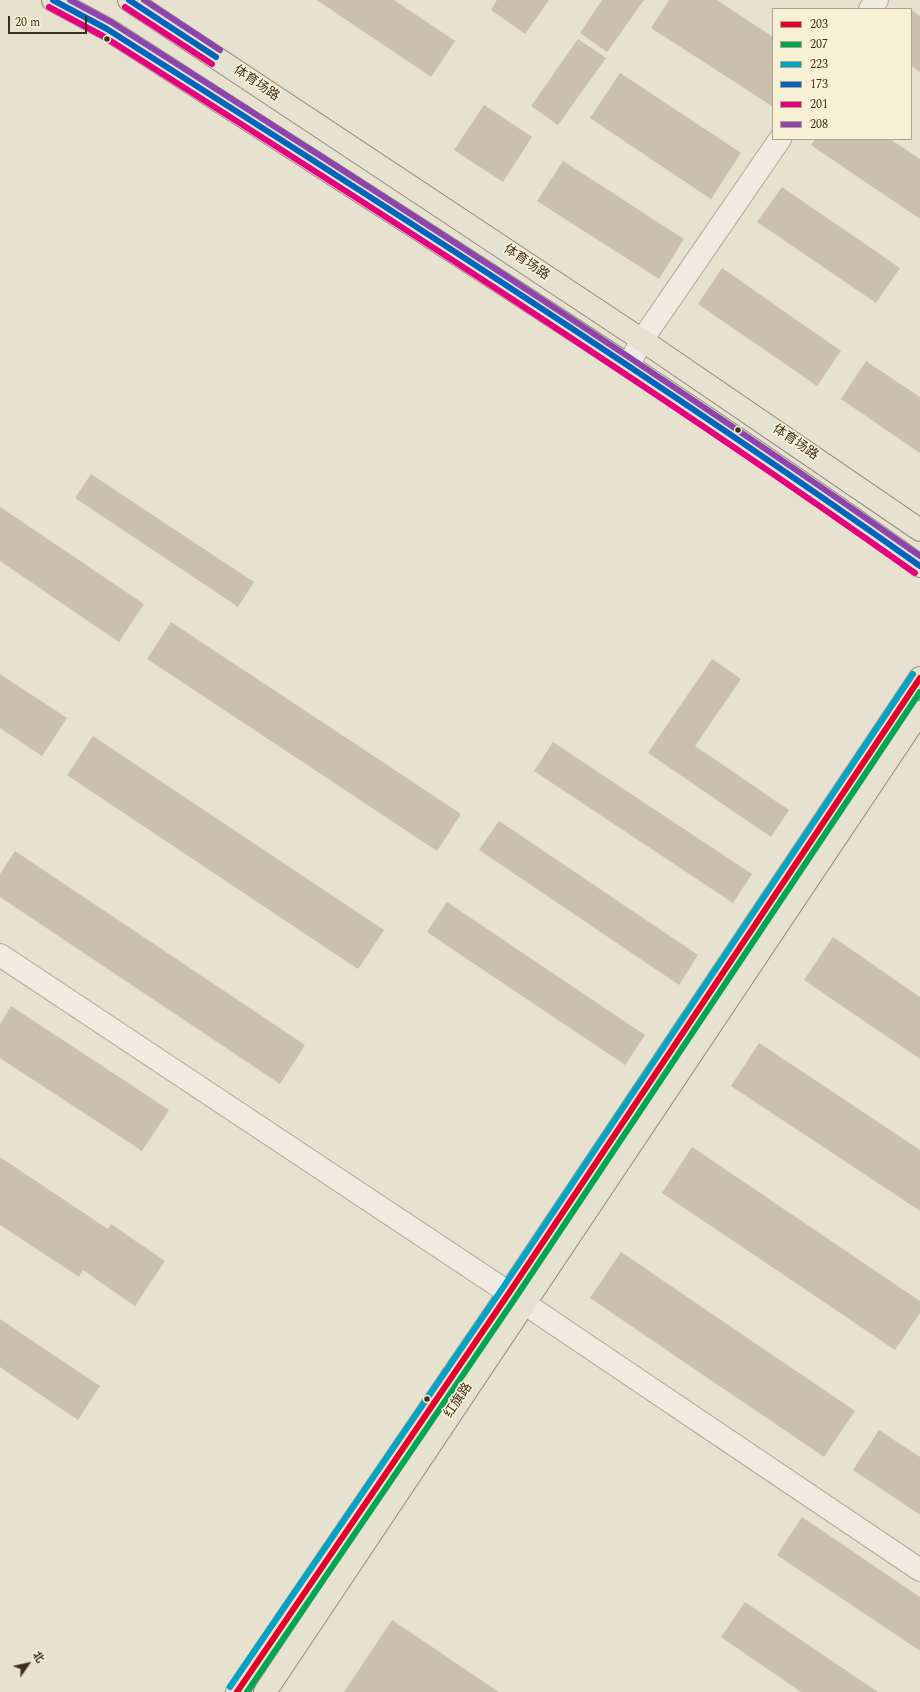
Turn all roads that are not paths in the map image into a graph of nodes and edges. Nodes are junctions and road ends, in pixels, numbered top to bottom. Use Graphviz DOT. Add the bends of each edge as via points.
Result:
graph roads {
  1 [pos="53,0"];
  2 [pos="129,0"];
  3 [pos="877,0"];
  4 [pos="871,8"];
  5 [pos="779,140"];
  6 [pos="642,340"];
  7 [pos="628,366"];
  8 [pos="920,530"];
  9 [pos="918,566"];
  10 [pos="920,678"];
  11 [pos="920,712"];
  12 [pos="0,955"];
  13 [pos="517,1299"];
  14 [pos="920,1570"];
  15 [pos="237,1692"];
  16 [pos="265,1692"];
  1 -- 7 [label="main road" via="126,41"];
  2 -- 6 [label="main road, 体育场路"];
  3 -- 4 [label="street"];
  5 -- 6 [label="street"];
  6 -- 7 [label="street"];
  6 -- 8 [label="main road, 体育场路"];
  7 -- 9 [label="main road" via="793,476"];
  10 -- 13 [label="main road, 红旗路"];
  11 -- 13 [label="main road, 红旗路"];
  12 -- 13 [label="street"];
  13 -- 14 [label="street"];
  13 -- 15 [label="main road, 红旗路"];
  13 -- 16 [label="main road, 红旗路"];
}
